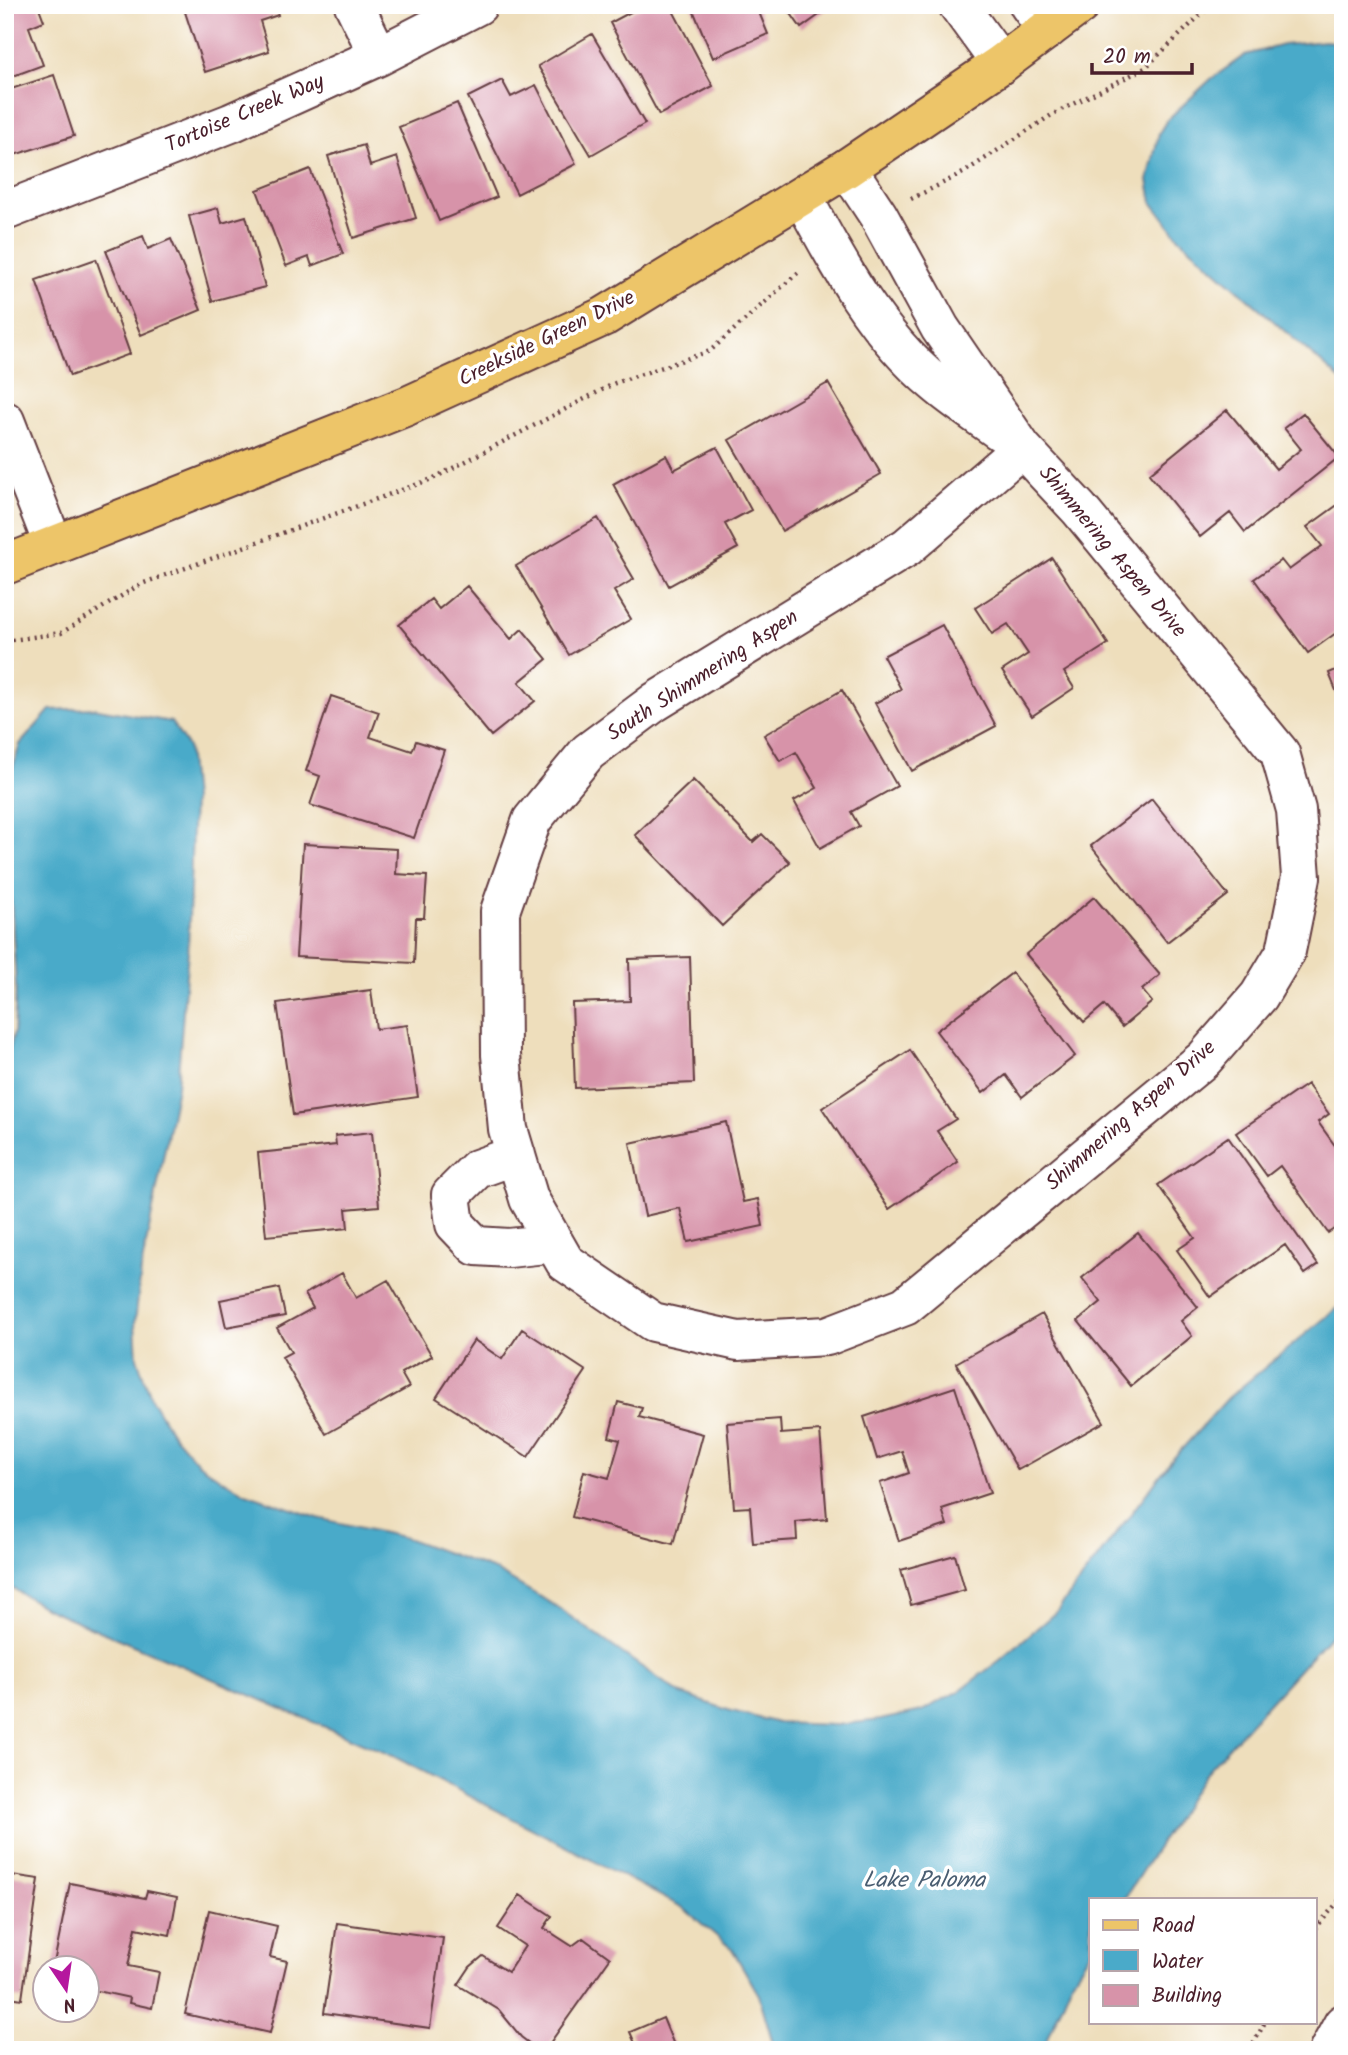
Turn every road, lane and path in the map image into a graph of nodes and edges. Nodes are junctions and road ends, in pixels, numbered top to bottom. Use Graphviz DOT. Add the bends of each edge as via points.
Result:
graph roads {
  1 [pos="354,5"];
  2 [pos="478,5"];
  3 [pos="958,5"];
  4 [pos="1080,5"];
  5 [pos="1211,5"];
  6 [pos="1038,17"];
  7 [pos="379,56"];
  8 [pos="1001,64"];
  9 [pos="846,168"];
  10 [pos="802,196"];
  11 [pos="5,211"];
  12 [pos="878,215"];
  13 [pos="829,246"];
  14 [pos="5,421"];
  15 [pos="1022,448"];
  16 [pos="54,544"];
  17 [pos="5,565"];
  18 [pos="5,641"];
  19 [pos="516,1155"];
  20 [pos="559,1252"];
  21 [pos="1343,1896"];
  22 [pos="1316,1928"];
  23 [pos="1264,2024"];
  24 [pos="1343,2024"];
  25 [pos="1250,2050"];
  26 [pos="1329,2050"];
  1 -- 7 [label="street"];
  2 -- 7 [label="street, Tortoise Creek Way"];
  3 -- 8 [label="street"];
  4 -- 6 [label="main road, Creekside Green Drive"];
  5 -- 12 [label="path" via="1145,68 1053,114 963,173"];
  6 -- 8 [label="main road, Creekside Green Drive"];
  7 -- 11 [label="street, Tortoise Creek Way" via="231,123"];
  8 -- 9 [label="main road, Creekside Green Drive"];
  9 -- 10 [label="main road, Creekside Green Drive"];
  9 -- 12 [label="street, Shimmering Aspen Drive"];
  10 -- 13 [label="street, Shimmering Aspen Drive"];
  10 -- 16 [label="main road, Creekside Green Drive" via="605,316 407,406"];
  12 -- 15 [label="street, Shimmering Aspen Drive" via="940,328"];
  13 -- 15 [label="street, Shimmering Aspen Drive" via="869,310 906,354 934,383"];
  13 -- 18 [label="path" via="710,351 615,383 432,479 141,583 61,633"];
  14 -- 16 [label="street"];
  15 -- 19 [label="street, South Shimmering Aspen" via="906,547 655,702 588,752 532,820 500,911 501,1055 508,1129"];
  15 -- 20 [label="street, Shimmering Aspen Drive" via="1079,509 1280,752 1296,810 1301,877 1286,951 1259,996 1204,1059 905,1306 827,1336 738,1341 653,1322"];
  16 -- 17 [label="main road, Creekside Green Drive"];
  19 -- 20 [label="street, South Shimmering Aspen" via="529,1199"];
  19 -- 20 [label="street" via="477,1169 451,1195 455,1224 476,1246"];
  21 -- 22 [label="path"];
  23 -- 25 [label="path"];
  24 -- 26 [label="street"];
}
